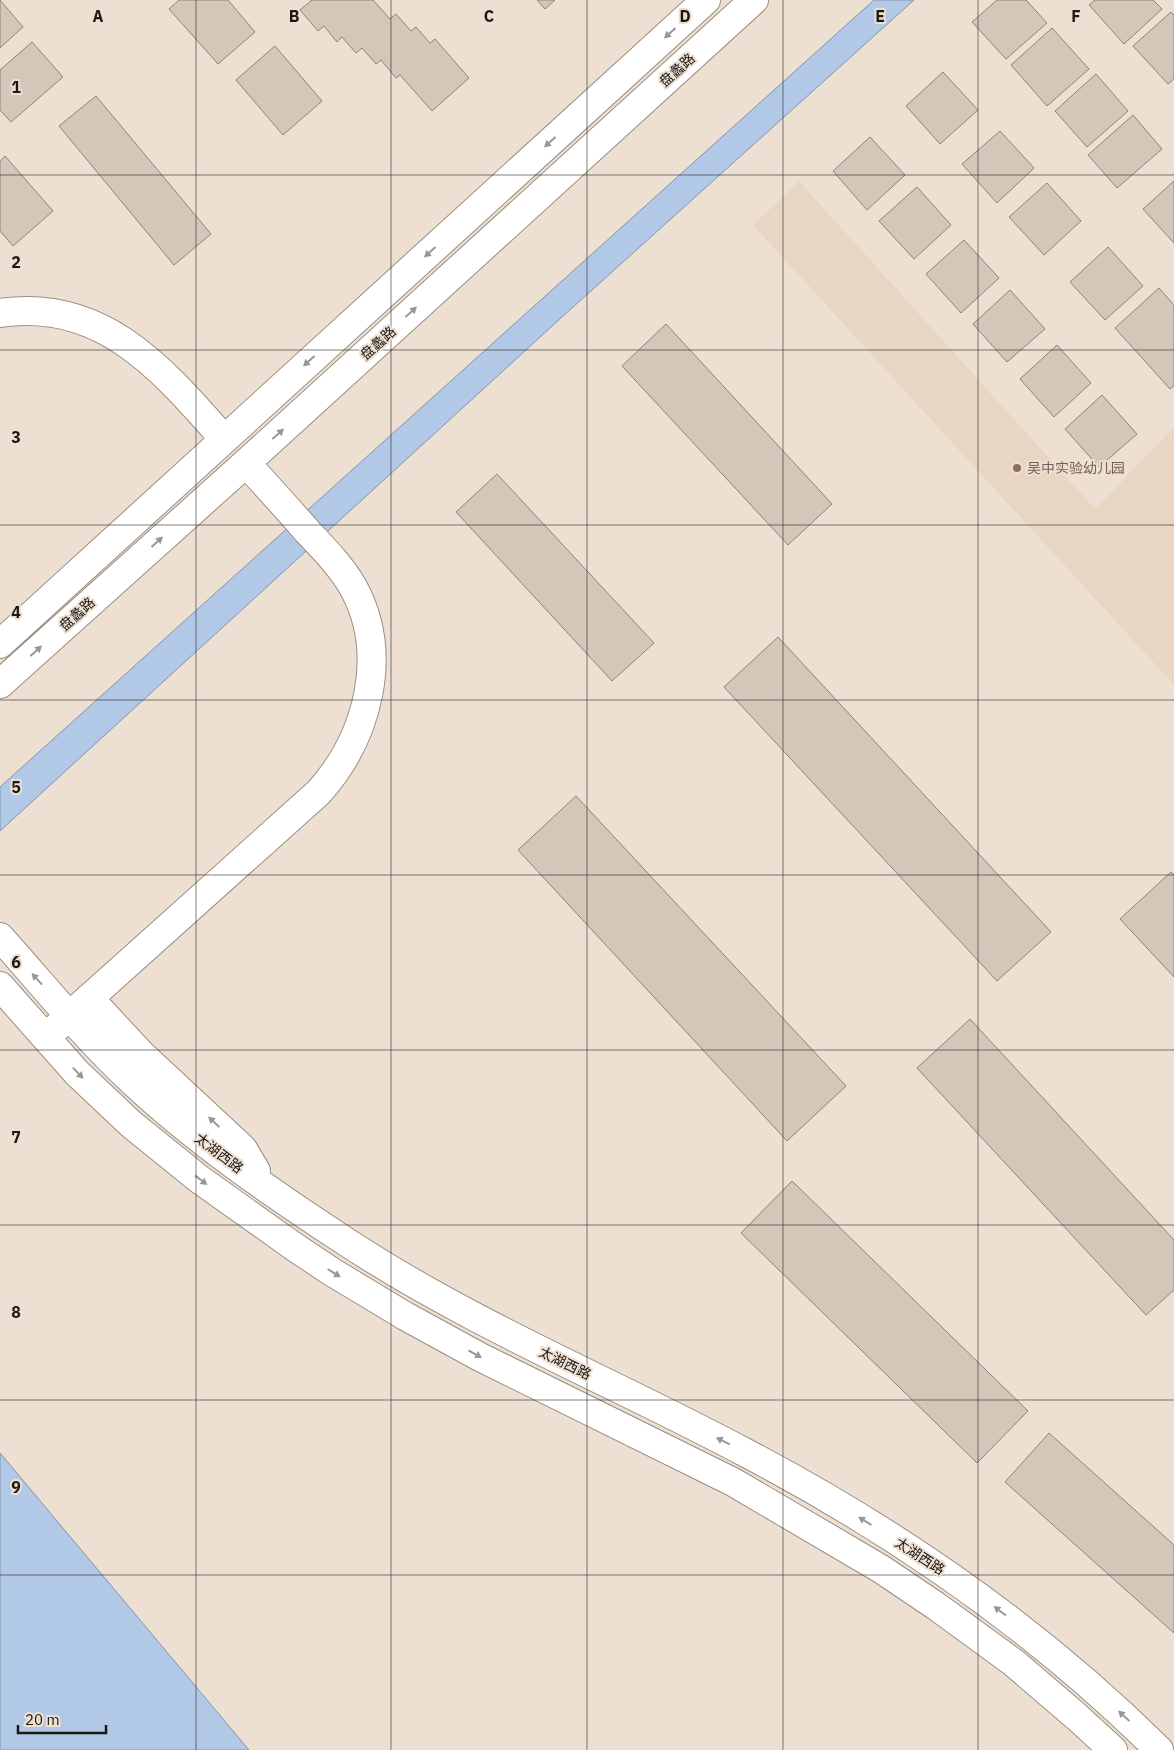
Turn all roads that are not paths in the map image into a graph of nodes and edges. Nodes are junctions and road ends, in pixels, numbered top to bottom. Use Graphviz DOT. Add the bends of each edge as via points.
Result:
graph roads {
  1 [pos="706,0"];
  2 [pos="754,0"];
  3 [pos="0,313"];
  4 [pos="224,439"];
  5 [pos="246,462"];
  6 [pos="0,644"];
  7 [pos="0,684"];
  8 [pos="0,937"];
  9 [pos="0,986"];
  10 [pos="80,1007"];
  11 [pos="45,1038"];
  12 [pos="1113,1750"];
  13 [pos="1159,1750"];
  1 -- 4 [label="main road, one-way"];
  5 -- 2 [label="main road, 盘蠡路, one-way"];
  3 -- 4 [label="main road" via="50,312 73,316 102,328 166,376"];
  4 -- 6 [label="main road"];
  7 -- 5 [label="main road, 盘蠡路, one-way"];
  5 -- 10 [label="main road" via="343,572 362,605 371,637 372,657 363,716 346,755 331,778 306,805"];
  10 -- 8 [label="main road, 太湖西路, one-way"];
  9 -- 11 [label="main road"];
  10 -- 11 [label="main road"];
  13 -- 10 [label="main road, 太湖西路, one-way" via="1099,1692 1034,1638 955,1579 898,1542 748,1454 495,1328 421,1287 265,1187 153,1100 122,1071"];
  11 -- 12 [label="main road, one-way" via="106,1101 168,1155 325,1267 480,1357 733,1482 881,1569 1014,1664"];
}
